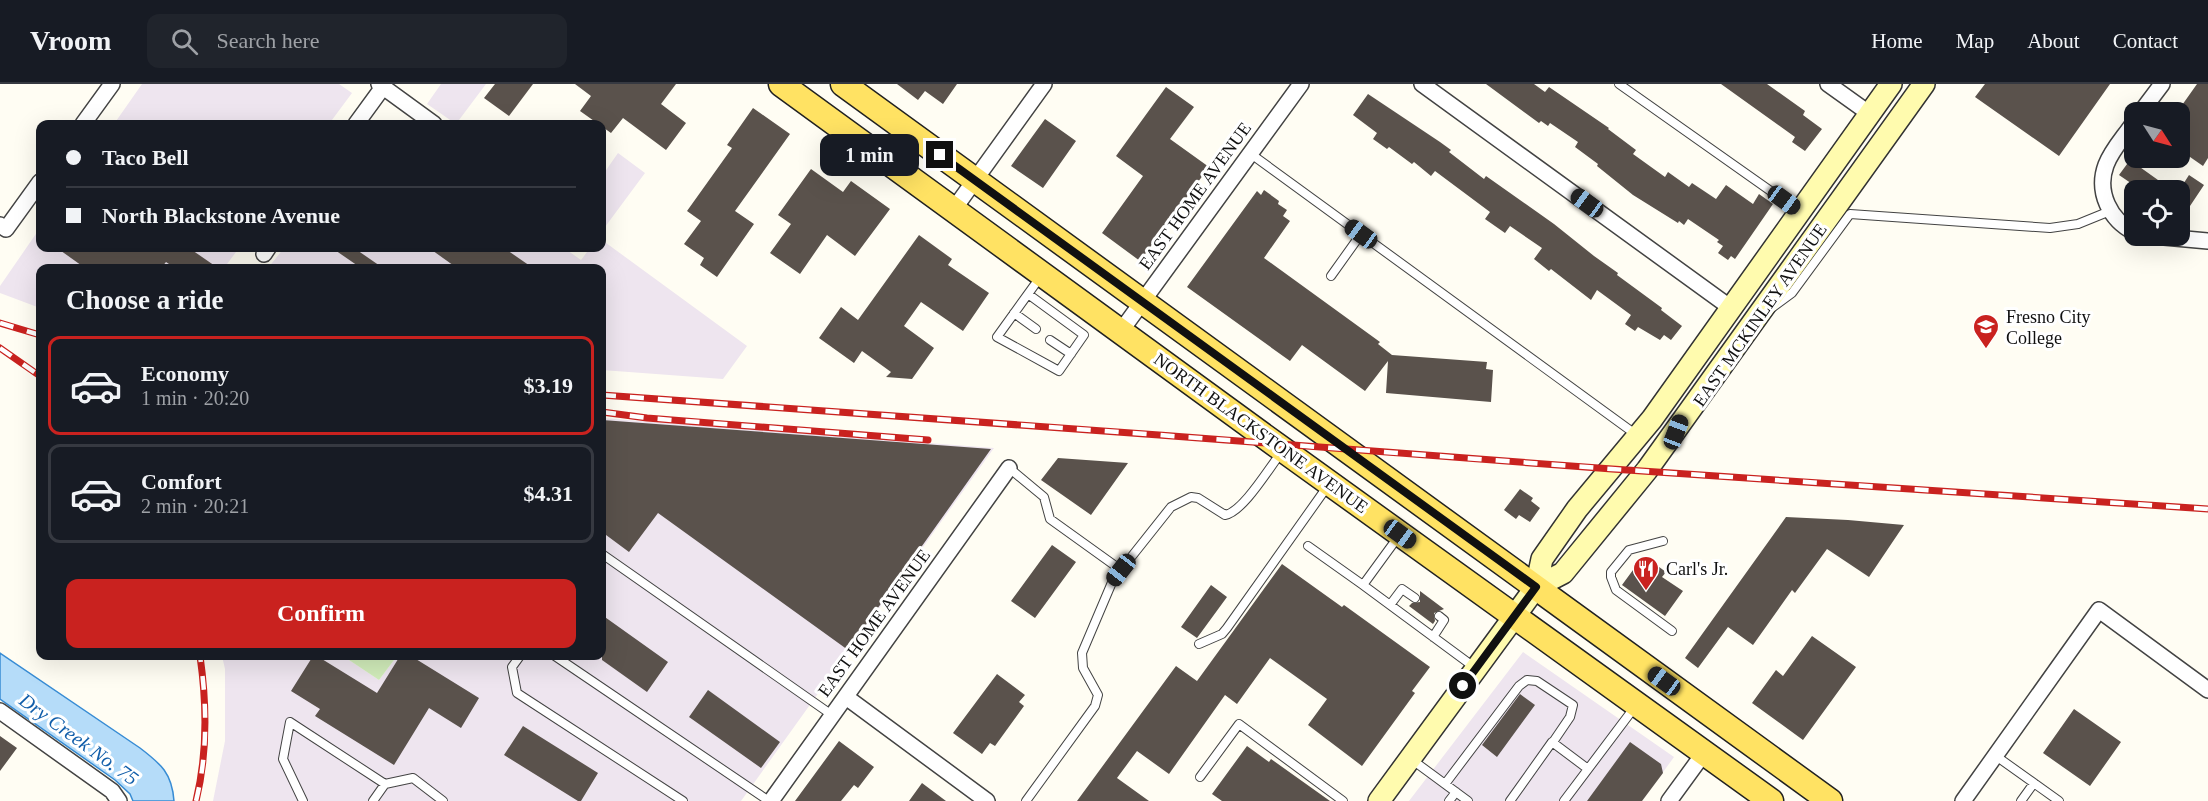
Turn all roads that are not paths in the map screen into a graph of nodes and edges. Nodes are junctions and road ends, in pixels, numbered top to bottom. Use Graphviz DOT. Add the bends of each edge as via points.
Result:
graph roads {
  1 [pos="112,84"];
  2 [pos="782,84"];
  3 [pos="843,84"];
  4 [pos="1044,84"];
  5 [pos="1301,84"];
  6 [pos="1422,84"];
  7 [pos="1619,84"];
  8 [pos="1828,84"];
  9 [pos="1891,84"];
  10 [pos="1924,84"];
  11 [pos="2162,84"];
  12 [pos="381,86"];
  13 [pos="2148,102"];
  14 [pos="1870,114"];
  15 [pos="86,120"];
  16 [pos="359,120"];
  17 [pos="428,120"];
  18 [pos="2124,137"];
  19 [pos="1251,154"];
  20 [pos="975,181"];
  21 [pos="36,187"];
  22 [pos="954,210"];
  23 [pos="2110,211"];
  24 [pos="1800,212"];
  25 [pos="2124,226"];
  26 [pos="3,227"];
  27 [pos="1361,234"];
  28 [pos="2190,240"];
  29 [pos="2208,242"];
  30 [pos="1042,274"];
  31 [pos="1330,276"];
  32 [pos="1028,294"];
  33 [pos="1142,302"];
  34 [pos="1731,308"];
  35 [pos="1014,314"];
  36 [pos="1755,321"];
  37 [pos="1036,329"];
  38 [pos="1121,331"];
  39 [pos="1050,340"];
  40 [pos="1071,354"];
  41 [pos="1676,432"];
  42 [pos="1638,436"];
  43 [pos="1283,450"];
  44 [pos="1009,468"];
  45 [pos="1330,483"];
  46 [pos="1400,534"];
  47 [pos="1663,541"];
  48 [pos="1308,546"];
  49 [pos="606,557"];
  50 [pos="1121,570"];
  51 [pos="1363,585"];
  52 [pos="1536,587"];
  53 [pos="1415,598"];
  54 [pos="1390,605"];
  55 [pos="1439,616"];
  56 [pos="1515,616"];
  57 [pos="1672,631"];
  58 [pos="1433,636"];
  59 [pos="1199,644"];
  60 [pos="517,660"];
  61 [pos="561,660"];
  62 [pos="1476,669"];
  63 [pos="2208,690"];
  64 [pos="846,697"];
  65 [pos="1637,704"];
  66 [pos="0,711"];
  67 [pos="832,715"];
  68 [pos="1552,742"];
  69 [pos="1704,753"];
  70 [pos="1996,756"];
  71 [pos="1410,758"];
  72 [pos="1588,769"];
  73 [pos="1200,777"];
  74 [pos="2034,783"];
  75 [pos="385,784"];
  76 [pos="1445,784"];
  77 [pos="1748,785"];
  78 [pos="1456,792"];
  79 [pos="979,798"];
  80 [pos="119,801"];
  81 [pos="303,801"];
  82 [pos="373,801"];
  83 [pos="443,801"];
  84 [pos="683,801"];
  85 [pos="770,801"];
  86 [pos="1026,801"];
  87 [pos="1343,801"];
  88 [pos="1379,801"];
  89 [pos="1449,801"];
  90 [pos="1468,801"];
  91 [pos="1510,801"];
  92 [pos="1564,801"];
  93 [pos="1670,801"];
  94 [pos="1771,801"];
  95 [pos="1781,801"];
  96 [pos="1811,801"];
  97 [pos="1830,801"];
  98 [pos="1963,801"];
  99 [pos="2021,801"];
  100 [pos="2059,801"];
  1 -- 15 [label="street"];
  2 -- 22 [label="main road, NORTH BLACKSTONE AVENUE"];
  3 -- 20 [label="main road, NORTH BLACKSTONE AVENUE"];
  4 -- 20 [label="street"];
  5 -- 19 [label="street, EAST HOME AVENUE"];
  6 -- 34 [label="street"];
  7 -- 24 [label="lane"];
  8 -- 14 [label="street"];
  9 -- 14 [label="main road, EAST MCKINLEY AVENUE"];
  10 -- 36 [label="main road, EAST MCKINLEY AVENUE"];
  11 -- 13 [label="street"];
  12 -- 16 [label="street"];
  12 -- 17 [label="street"];
  14 -- 24 [label="main road, EAST MCKINLEY AVENUE"];
  14 -- 36 [label="main road" via="1870,136 1795,242"];
  18 -- 23 [label="street" via="2104,174"];
  19 -- 27 [label="lane"];
  19 -- 33 [label="street, EAST HOME AVENUE"];
  20 -- 22 [label="street"];
  20 -- 33 [label="main road, NORTH BLACKSTONE AVENUE"];
  21 -- 26 [label="street"];
  22 -- 30 [label="main road, NORTH BLACKSTONE AVENUE"];
  23 -- 25 [label="street"];
  23 -- 36 [label="lane" via="2078,224 2050,228 1850,214 1792,293"];
  24 -- 34 [label="main road, EAST MCKINLEY AVENUE"];
  27 -- 31 [label="lane"];
  27 -- 42 [label="lane"];
  28 -- 29 [label="street"];
  30 -- 32 [label="lane"];
  30 -- 38 [label="main road, NORTH BLACKSTONE AVENUE"];
  32 -- 35 [label="lane"];
  32 -- 40 [label="lane" via="1084,335"];
  33 -- 38 [label="street, EAST HOME AVENUE"];
  33 -- 52 [label="main road, NORTH BLACKSTONE AVENUE"];
  34 -- 41 [label="main road" via="1733,322 1727,336 1692,390"];
  34 -- 42 [label="main road, EAST MCKINLEY AVENUE"];
  35 -- 37 [label="lane"];
  35 -- 40 [label="lane" via="997,337 1059,371"];
  36 -- 41 [label="main road, EAST MCKINLEY AVENUE"];
  38 -- 43 [label="main road, NORTH BLACKSTONE AVENUE"];
  39 -- 40 [label="lane"];
  41 -- 52 [label="main road, EAST MCKINLEY AVENUE" via="1563,573"];
  42 -- 52 [label="main road, EAST MCKINLEY AVENUE" via="1577,509 1542,559"];
  43 -- 45 [label="main road, NORTH BLACKSTONE AVENUE"];
  43 -- 50 [label="lane" via="1231,514 1225,515 1191,497 1171,507"];
  44 -- 50 [label="lane" via="1044,497 1050,519"];
  44 -- 64 [label="street, EAST HOME AVENUE"];
  45 -- 46 [label="main road, NORTH BLACKSTONE AVENUE"];
  45 -- 59 [label="lane" via="1227,628"];
  46 -- 51 [label="lane"];
  46 -- 56 [label="main road, NORTH BLACKSTONE AVENUE"];
  47 -- 57 [label="lane" via="1629,550 1611,577 1616,590"];
  48 -- 51 [label="lane"];
  49 -- 67 [label="lane"];
  50 -- 86 [label="lane" via="1082,653 1083,668 1098,695 1095,706"];
  51 -- 54 [label="lane"];
  52 -- 56 [label="main road, EAST MCKINLEY AVENUE"];
  52 -- 97 [label="main road, NORTH BLACKSTONE AVENUE"];
  53 -- 54 [label="lane" via="1402,589"];
  54 -- 58 [label="lane"];
  55 -- 58 [label="lane" via="1444,620"];
  56 -- 62 [label="main road, EAST MCKINLEY AVENUE"];
  56 -- 65 [label="main road, NORTH BLACKSTONE AVENUE"];
  58 -- 62 [label="lane"];
  60 -- 84 [label="lane" via="513,667 517,693"];
  61 -- 85 [label="lane"];
  62 -- 71 [label="main road, EAST MCKINLEY AVENUE"];
  63 -- 70 [label="street" via="2099,610"];
  64 -- 67 [label="street, EAST HOME AVENUE"];
  64 -- 79 [label="street"];
  65 -- 69 [label="main road, NORTH BLACKSTONE AVENUE"];
  65 -- 72 [label="lane"];
  66 -- 80 [label="street" via="112,791"];
  67 -- 85 [label="street, EAST HOME AVENUE"];
  68 -- 72 [label="lane"];
  68 -- 76 [label="lane" via="1570,717 1573,705 1537,681 1527,680"];
  68 -- 91 [label="lane"];
  69 -- 77 [label="main road, NORTH BLACKSTONE AVENUE"];
  69 -- 93 [label="street"];
  69 -- 96 [label="main road" via="1717,746 1731,750"];
  70 -- 74 [label="lane"];
  70 -- 98 [label="street"];
  71 -- 76 [label="lane"];
  71 -- 88 [label="main road, EAST MCKINLEY AVENUE"];
  72 -- 92 [label="lane"];
  73 -- 87 [label="lane" via="1239,724"];
  74 -- 99 [label="lane"];
  74 -- 100 [label="lane"];
  75 -- 81 [label="lane" via="290,722 283,759"];
  75 -- 82 [label="lane"];
  75 -- 83 [label="lane" via="413,778"];
  76 -- 78 [label="lane"];
  77 -- 94 [label="main road, NORTH BLACKSTONE AVENUE"];
  77 -- 95 [label="main road"];
  78 -- 89 [label="lane"];
  78 -- 90 [label="lane"];
}
